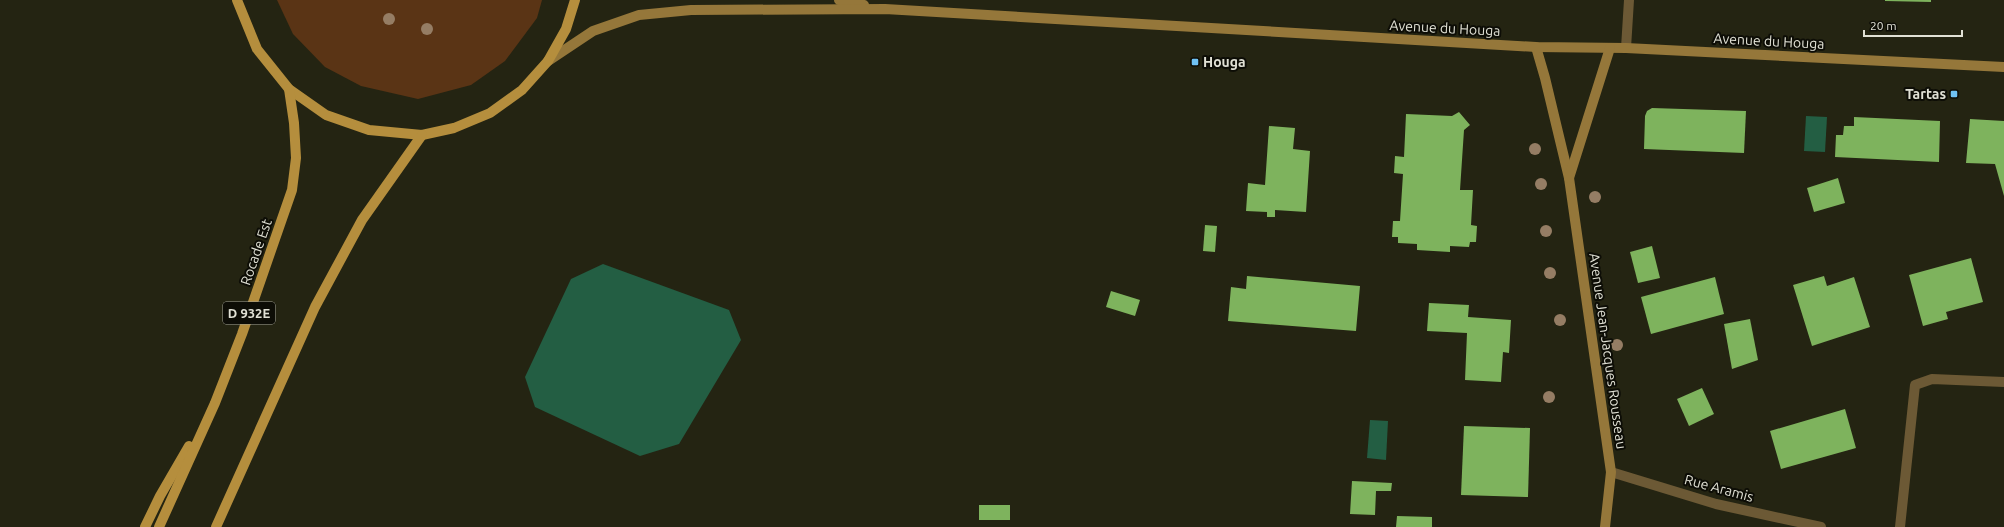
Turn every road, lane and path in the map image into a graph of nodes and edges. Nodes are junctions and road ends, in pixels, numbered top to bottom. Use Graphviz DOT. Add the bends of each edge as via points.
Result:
graph roads {
  1 [pos="575,0"];
  2 [pos="839,0"];
  3 [pos="1629,0"];
  4 [pos="235,1"];
  5 [pos="886,9"];
  6 [pos="1536,47"];
  7 [pos="1610,48"];
  8 [pos="1626,48"];
  9 [pos="548,62"];
  10 [pos="2004,67"];
  11 [pos="289,89"];
  12 [pos="422,135"];
  13 [pos="1569,178"];
  14 [pos="2004,382"];
  15 [pos="215,403"];
  16 [pos="1611,472"];
  17 [pos="145,527"];
  18 [pos="159,527"];
  19 [pos="216,527"];
  20 [pos="1605,527"];
  21 [pos="1821,527"];
  22 [pos="1900,527"];
  1 -- 9 [label="main road" via="566,29"];
  2 -- 5 [label="main road, Avenue du Houga"];
  3 -- 8 [label="street"];
  4 -- 11 [label="main road" via="257,50"];
  5 -- 6 [label="main road, Avenue du Houga"];
  5 -- 9 [label="main road, Avenue du Houga" via="691,10 639,15 593,31"];
  6 -- 7 [label="main road, Avenue du Houga"];
  6 -- 13 [label="main road, Avenue Jean-Jacques Rousseau"];
  7 -- 8 [label="main road, Avenue du Houga"];
  7 -- 13 [label="main road, Avenue Jean-Jacques Rousseau"];
  8 -- 10 [label="main road, Avenue du Houga"];
  9 -- 12 [label="main road" via="522,90 490,113 454,128"];
  11 -- 12 [label="main road" via="326,115 369,130"];
  11 -- 15 [label="main road, Rocade Est / D 932E" via="296,158 292,190"];
  12 -- 19 [label="main road" via="362,220 315,307"];
  13 -- 16 [label="main road, Avenue Jean-Jacques Rousseau"];
  14 -- 22 [label="street" via="1932,379 1915,384"];
  15 -- 17 [label="main road" via="160,496"];
  15 -- 18 [label="main road, Rocade Est / D 932E"];
  16 -- 20 [label="main road, Avenue Jean-Jacques Rousseau"];
  16 -- 21 [label="street, Rue Aramis" via="1716,504"];
}
